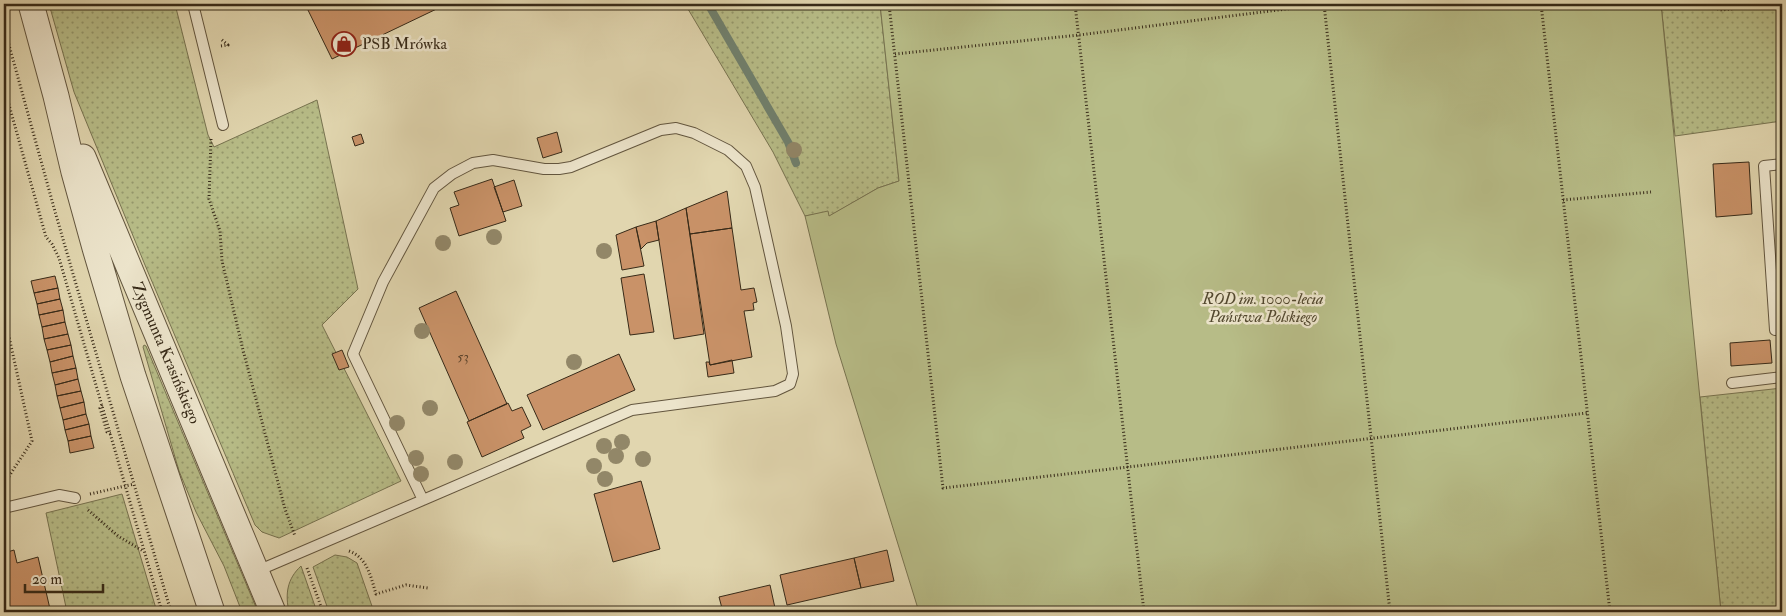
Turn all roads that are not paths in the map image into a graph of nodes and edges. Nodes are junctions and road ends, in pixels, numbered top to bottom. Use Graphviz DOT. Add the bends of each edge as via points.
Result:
graph roads {
  1 [pos="31,4"];
  2 [pos="193,4"];
  3 [pos="56,96"];
  4 [pos="223,125"];
  5 [pos="1782,164"];
  6 [pos="1775,330"];
  7 [pos="1782,377"];
  8 [pos="1732,383"];
  9 [pos="75,498"];
  10 [pos="422,500"];
  11 [pos="4,508"];
  12 [pos="257,571"];
  13 [pos="212,612"];
  14 [pos="273,612"];
  1 -- 3 [label="street, Zygmunta Krasińskiego"];
  2 -- 4 [label="lane"];
  3 -- 12 [label="street, Zygmunta Krasińskiego"];
  3 -- 13 [label="street, Zygmunta Krasińskiego" via="87,220 133,376"];
  5 -- 6 [label="lane" via="1764,166"];
  7 -- 8 [label="lane"];
  9 -- 11 [label="lane" via="59,495"];
  10 -- 10 [label="lane" via="353,354 383,282 434,188 474,163 493,160 559,169 661,130 676,128 728,150 746,166 755,187 786,326 793,374 790,384 775,391 632,410"];
  10 -- 12 [label="lane"];
  12 -- 14 [label="street, Zygmunta Krasińskiego"];
}
